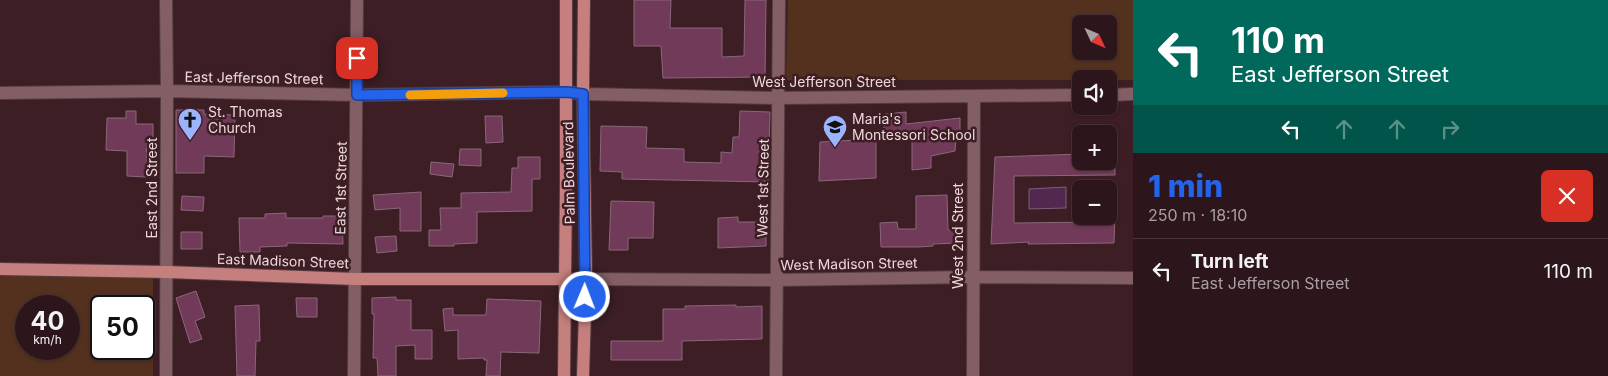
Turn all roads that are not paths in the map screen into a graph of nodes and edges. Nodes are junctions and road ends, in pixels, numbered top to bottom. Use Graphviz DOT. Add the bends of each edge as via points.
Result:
graph roads {
  1 [pos="166,0"];
  2 [pos="357,0"];
  3 [pos="566,0"];
  4 [pos="584,0"];
  5 [pos="779,0"];
  6 [pos="167,91"];
  7 [pos="567,92"];
  8 [pos="0,93"];
  9 [pos="583,94"];
  10 [pos="1133,94"];
  11 [pos="357,95"];
  12 [pos="1072,95"];
  13 [pos="1117,95"];
  14 [pos="974,96"];
  15 [pos="778,98"];
  16 [pos="0,269"];
  17 [pos="167,272"];
  18 [pos="973,277"];
  19 [pos="1133,278"];
  20 [pos="355,279"];
  21 [pos="566,279"];
  22 [pos="586,279"];
  23 [pos="776,280"];
  24 [pos="564,372"];
  25 [pos="583,372"];
  26 [pos="166,376"];
  27 [pos="354,376"];
  28 [pos="776,376"];
  29 [pos="973,376"];
  1 -- 6 [label="street, East 2nd Street"];
  2 -- 11 [label="street, East 1st Street"];
  3 -- 7 [label="main road, Palm Boulevard"];
  4 -- 9 [label="main road, Palm Boulevard"];
  5 -- 15 [label="street, West 1st Street"];
  6 -- 8 [label="street, East Jefferson Street"];
  6 -- 11 [label="street, East Jefferson Street"];
  6 -- 17 [label="street, East 2nd Street"];
  7 -- 9 [label="street, West Jefferson Street"];
  7 -- 11 [label="street, East Jefferson Street"];
  7 -- 21 [label="main road, Palm Boulevard"];
  9 -- 15 [label="street, West Jefferson Street"];
  9 -- 22 [label="main road, Palm Boulevard"];
  10 -- 13 [label="street"];
  11 -- 20 [label="street, East 1st Street"];
  12 -- 14 [label="street, West Jefferson Street"];
  14 -- 15 [label="street, West Jefferson Street"];
  14 -- 18 [label="street, West 2nd Street"];
  15 -- 23 [label="street, West 1st Street"];
  16 -- 17 [label="main road, East Madison Street"];
  17 -- 20 [label="main road, East Madison Street"];
  17 -- 26 [label="street, East 2nd Street"];
  18 -- 19 [label="street, West Madison Street"];
  18 -- 23 [label="street, West Madison Street"];
  18 -- 29 [label="street, West 2nd Street"];
  20 -- 21 [label="main road, East Madison Street"];
  20 -- 27 [label="street, East 1st Street"];
  21 -- 22 [label="street, West Madison Street"];
  21 -- 24 [label="main road, Palm Boulevard"];
  22 -- 23 [label="street, West Madison Street"];
  22 -- 25 [label="main road, Palm Boulevard"];
  23 -- 28 [label="street, West 1st Street"];
  24 -- 25 [label="main road"];
}
